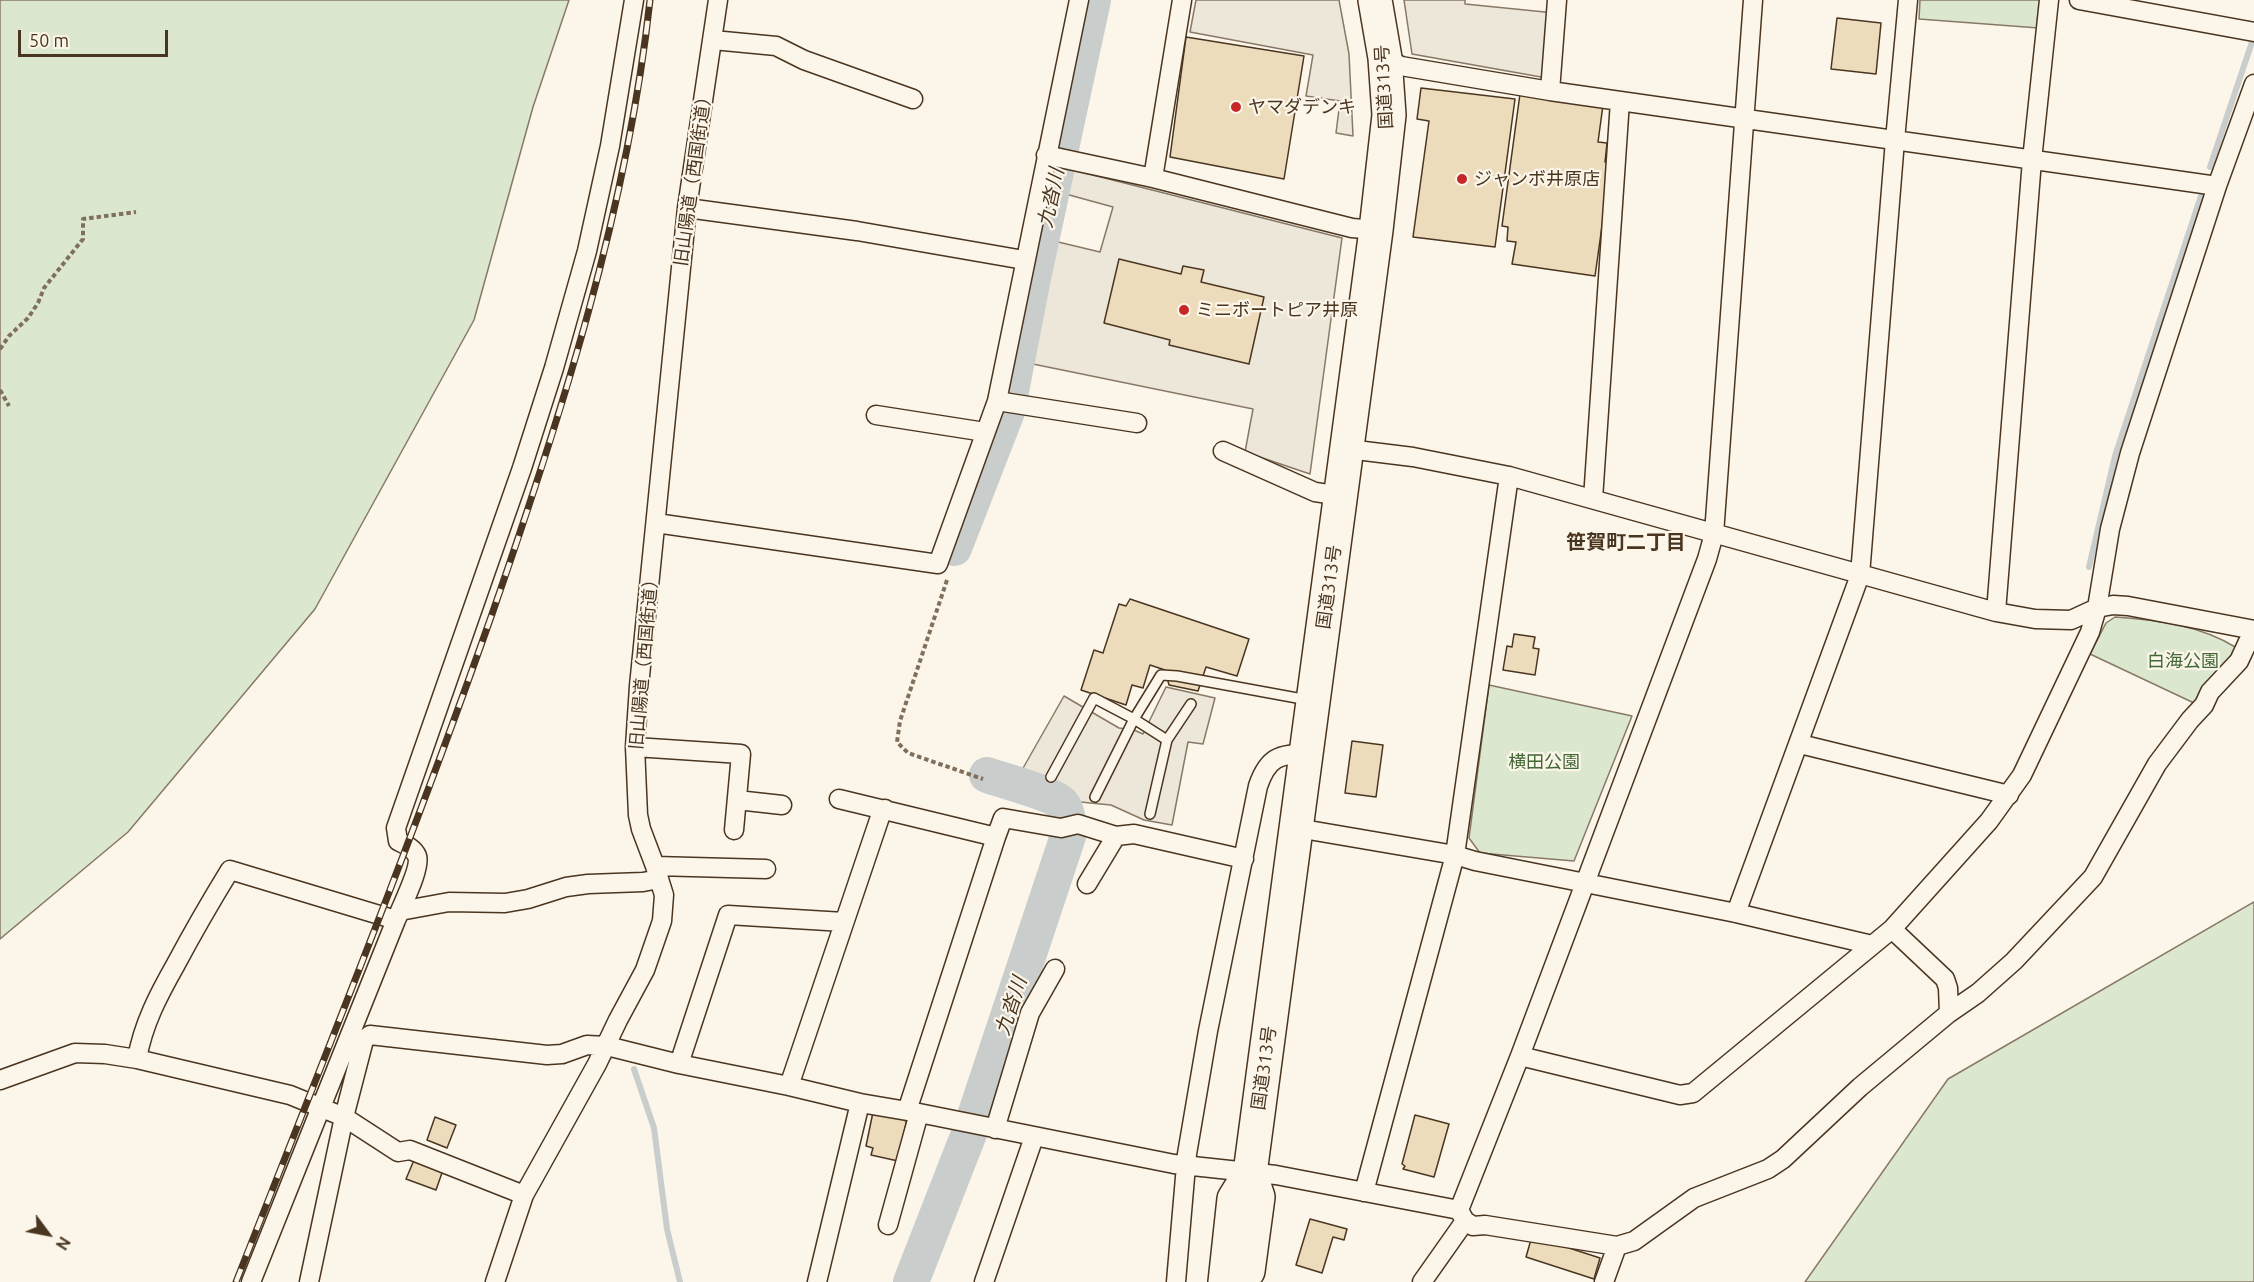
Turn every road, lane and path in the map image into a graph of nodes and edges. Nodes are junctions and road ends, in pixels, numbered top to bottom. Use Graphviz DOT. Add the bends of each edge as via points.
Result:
graph roads {
  1 [pos="634,0"];
  2 [pos="718,0"];
  3 [pos="1079,0"];
  4 [pos="1182,0"];
  5 [pos="1375,0"];
  6 [pos="1557,0"];
  7 [pos="1753,0"];
  8 [pos="1908,0"];
  9 [pos="2049,0"];
  10 [pos="2079,0"];
  11 [pos="2254,32"];
  12 [pos="713,40"];
  13 [pos="1385,58"];
  14 [pos="2254,84"];
  15 [pos="1550,91"];
  16 [pos="913,99"];
  17 [pos="1620,101"];
  18 [pos="1744,118"];
  19 [pos="1895,140"];
  20 [pos="1056,157"];
  21 [pos="2032,160"];
  22 [pos="1153,178"];
  23 [pos="2217,186"];
  24 [pos="687,208"];
  25 [pos="136,212"];
  26 [pos="1376,230"];
  27 [pos="1024,260"];
  28 [pos="0,349"];
  29 [pos="0,390"];
  30 [pos="997,401"];
  31 [pos="9,406"];
  32 [pos="876,415"];
  33 [pos="1137,423"];
  34 [pos="986,432"];
  35 [pos="1348,449"];
  36 [pos="1223,451"];
  37 [pos="1509,476"];
  38 [pos="1342,496"];
  39 [pos="1593,499"];
  40 [pos="656,523"];
  41 [pos="1714,534"];
  42 [pos="938,564"];
  43 [pos="1860,575"];
  44 [pos="2097,608"];
  45 [pos="1996,612"];
  46 [pos="2253,630"];
  47 [pos="2249,656"];
  48 [pos="1313,701"];
  49 [pos="1191,704"];
  50 [pos="1134,719"];
  51 [pos="1167,740"];
  52 [pos="1800,744"];
  53 [pos="635,747"];
  54 [pos="1307,754"];
  55 [pos="1051,777"];
  56 [pos="983,779"];
  57 [pos="2009,795"];
  58 [pos="1095,797"];
  59 [pos="839,799"];
  60 [pos="737,800"];
  61 [pos="782,805"];
  62 [pos="885,808"];
  63 [pos="1150,814"];
  64 [pos="1298,828"];
  65 [pos="734,830"];
  66 [pos="1116,836"];
  67 [pos="996,837"];
  68 [pos="1455,855"];
  69 [pos="1244,859"];
  70 [pos="766,869"];
  71 [pos="657,872"];
  72 [pos="1584,883"];
  73 [pos="1087,884"];
  74 [pos="1736,913"];
  75 [pos="398,916"];
  76 [pos="844,922"];
  77 [pos="1892,929"];
  78 [pos="1872,945"];
  79 [pos="1055,969"];
  80 [pos="1949,1013"];
  81 [pos="607,1046"];
  82 [pos="1520,1056"];
  83 [pos="137,1059"];
  84 [pos="679,1064"];
  85 [pos="0,1080"];
  86 [pos="789,1086"];
  87 [pos="860,1103"];
  88 [pos="321,1107"];
  89 [pos="913,1112"];
  90 [pos="344,1117"];
  91 [pos="979,1126"];
  92 [pos="1034,1137"];
  93 [pos="1185,1166"];
  94 [pos="1250,1173"];
  95 [pos="1364,1192"];
  96 [pos="524,1195"];
  97 [pos="1462,1215"];
  98 [pos="888,1225"];
  99 [pos="1617,1246"];
  100 [pos="251,1282"];
  101 [pos="309,1282"];
  102 [pos="495,1282"];
  103 [pos="817,1282"];
  104 [pos="984,1282"];
  105 [pos="1176,1282"];
  106 [pos="1225,1282"];
  107 [pos="1247,1282"];
  108 [pos="1422,1282"];
  109 [pos="1604,1282"];
  1 -- 75 [label="street" via="610,146 587,251 554,368 396,828 398,841 417,856 417,866"];
  2 -- 12 [label="street, 旧山陽道（西国街道）"];
  3 -- 20 [label="street"];
  4 -- 22 [label="street"];
  5 -- 13 [label="highway, 国道313号"];
  6 -- 15 [label="street"];
  7 -- 18 [label="street"];
  8 -- 19 [label="street"];
  9 -- 21 [label="street"];
  10 -- 11 [label="street"];
  12 -- 16 [label="street" via="776,46"];
  12 -- 24 [label="street, 旧山陽道（西国街道）"];
  13 -- 15 [label="street" via="1401,66"];
  13 -- 26 [label="highway, 国道313号" via="1389,115"];
  14 -- 23 [label="street"];
  15 -- 17 [label="street"];
  17 -- 18 [label="street"];
  17 -- 39 [label="street"];
  18 -- 19 [label="street"];
  18 -- 41 [label="street"];
  19 -- 21 [label="street"];
  19 -- 43 [label="street"];
  20 -- 22 [label="street"];
  20 -- 27 [label="street"];
  21 -- 23 [label="street"];
  21 -- 45 [label="street"];
  22 -- 26 [label="street" via="1352,228"];
  23 -- 44 [label="street" via="2130,453 2109,529"];
  24 -- 27 [label="street" via="857,231"];
  24 -- 40 [label="street, 旧山陽道（西国街道）"];
  25 -- 28 [label="path" via="82,219 83,239 44,288 28,318"];
  26 -- 35 [label="highway, 国道313号"];
  27 -- 30 [label="street"];
  29 -- 31 [label="path"];
  30 -- 33 [label="street"];
  30 -- 34 [label="street"];
  32 -- 34 [label="street"];
  34 -- 42 [label="street"];
  35 -- 37 [label="street"];
  35 -- 38 [label="highway, 国道313号"];
  36 -- 38 [label="street" via="1315,492"];
  37 -- 39 [label="street"];
  37 -- 68 [label="street"];
  38 -- 48 [label="highway, 国道313号"];
  39 -- 41 [label="street"];
  40 -- 42 [label="street"];
  40 -- 53 [label="street, 旧山陽道（西国街道）"];
  41 -- 43 [label="street"];
  41 -- 72 [label="street"];
  42 -- 56 [label="path" via="952,567 900,721 897,742 908,753"];
  43 -- 45 [label="street"];
  43 -- 52 [label="street"];
  44 -- 45 [label="street" via="2071,620"];
  44 -- 46 [label="street" via="2128,606"];
  44 -- 57 [label="street" via="2085,646"];
  46 -- 47 [label="street"];
  47 -- 80 [label="street" via="2211,692 2157,764 2093,877 2014,961"];
  48 -- 50 [label="lane" via="1161,675"];
  48 -- 54 [label="highway, 国道313号"];
  49 -- 51 [label="lane"];
  50 -- 51 [label="lane"];
  50 -- 55 [label="lane" via="1094,698"];
  50 -- 58 [label="lane"];
  51 -- 63 [label="lane"];
  52 -- 57 [label="street"];
  52 -- 74 [label="street"];
  53 -- 60 [label="street" via="741,754"];
  53 -- 71 [label="street, 旧山陽道（西国街道）" via="638,815"];
  54 -- 64 [label="highway, 国道313号"];
  54 -- 69 [label="street" via="1276,758 1261,778"];
  57 -- 77 [label="street"];
  59 -- 62 [label="street"];
  60 -- 61 [label="street"];
  60 -- 65 [label="street"];
  62 -- 67 [label="street"];
  62 -- 76 [label="street"];
  64 -- 68 [label="street"];
  64 -- 94 [label="highway, 国道313号"];
  66 -- 67 [label="street" via="1003,818"];
  66 -- 69 [label="street" via="1134,834"];
  66 -- 73 [label="street"];
  67 -- 89 [label="street"];
  68 -- 72 [label="street"];
  68 -- 95 [label="street"];
  69 -- 93 [label="street"];
  70 -- 71 [label="street"];
  71 -- 75 [label="street" via="643,882 566,887 505,903 449,902"];
  71 -- 81 [label="street, 旧山陽道（西国街道）" via="664,895 662,921 645,970"];
  72 -- 74 [label="street"];
  72 -- 82 [label="street"];
  74 -- 78 [label="street"];
  75 -- 83 [label="street" via="230,870 155,1002 140,1039"];
  75 -- 88 [label="street"];
  76 -- 84 [label="street" via="729,915"];
  76 -- 86 [label="street"];
  77 -- 78 [label="street"];
  77 -- 80 [label="street" via="1945,979"];
  78 -- 82 [label="street" via="1693,1093 1680,1095"];
  79 -- 91 [label="street" via="1030,1013"];
  80 -- 99 [label="street" via="1776,1164 1694,1198 1634,1241"];
  81 -- 84 [label="street"];
  81 -- 90 [label="street" via="587,1045 547,1055 370,1035 364,1040"];
  81 -- 96 [label="street, 旧山陽道（西国街道）"];
  82 -- 97 [label="street"];
  83 -- 85 [label="street" via="75,1053"];
  83 -- 88 [label="street" via="260,1087"];
  84 -- 86 [label="street"];
  86 -- 87 [label="street"];
  87 -- 89 [label="street"];
  87 -- 103 [label="street"];
  88 -- 90 [label="street"];
  88 -- 100 [label="street"];
  89 -- 91 [label="street"];
  89 -- 98 [label="street"];
  90 -- 96 [label="street" via="398,1152 410,1150"];
  90 -- 101 [label="street"];
  91 -- 92 [label="street"];
  92 -- 93 [label="street"];
  92 -- 104 [label="street"];
  93 -- 94 [label="street"];
  93 -- 105 [label="street"];
  94 -- 95 [label="street"];
  94 -- 106 [label="highway, 国道313号" via="1234,1199"];
  94 -- 107 [label="highway, 国道313号" via="1258,1197"];
  95 -- 97 [label="street"];
  96 -- 102 [label="street, 旧山陽道（西国街道）"];
  97 -- 99 [label="street" via="1473,1226"];
  97 -- 108 [label="street"];
  99 -- 109 [label="street"];
}
